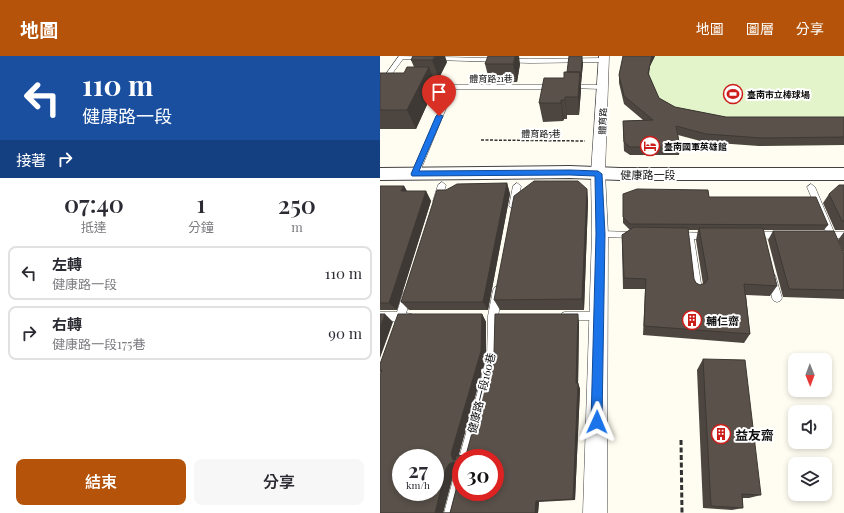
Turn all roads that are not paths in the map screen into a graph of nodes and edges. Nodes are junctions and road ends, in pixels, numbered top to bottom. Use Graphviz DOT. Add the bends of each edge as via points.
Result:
graph roads {
  1 [pos="401,57"];
  2 [pos="486,58"];
  3 [pos="604,58"];
  4 [pos="382,81"];
  5 [pos="392,82"];
  6 [pos="416,82"];
  7 [pos="452,87"];
  8 [pos="603,87"];
  9 [pos="380,174"];
  10 [pos="415,174"];
  11 [pos="844,174"];
  12 [pos="599,180"];
  13 [pos="442,185"];
  14 [pos="516,186"];
  15 [pos="380,187"];
  16 [pos="811,187"];
  17 [pos="844,187"];
  18 [pos="435,207"];
  19 [pos="511,217"];
  20 [pos="600,234"];
  21 [pos="645,235"];
  22 [pos="667,235"];
  23 [pos="792,235"];
  24 [pos="816,235"];
  25 [pos="831,235"];
  26 [pos="844,235"];
  27 [pos="690,236"];
  28 [pos="721,236"];
  29 [pos="745,236"];
  30 [pos="836,248"];
  31 [pos="770,270"];
  32 [pos="500,278"];
  33 [pos="410,288"];
  34 [pos="697,290"];
  35 [pos="777,298"];
  36 [pos="380,316"];
  37 [pos="553,316"];
  38 [pos="599,316"];
  39 [pos="401,317"];
  40 [pos="416,317"];
  41 [pos="396,332"];
  42 [pos="467,449"];
  43 [pos="453,501"];
  44 [pos="450,513"];
  45 [pos="595,513"];
  1 -- 2 [label="lane"];
  1 -- 4 [label="lane"];
  2 -- 3 [label="lane" via="530,61"];
  3 -- 8 [label="street, 體育路"];
  4 -- 5 [label="lane"];
  6 -- 7 [label="lane, 體育路21巷" via="440,82"];
  7 -- 8 [label="lane, 體育路21巷"];
  7 -- 10 [label="lane"];
  8 -- 12 [label="street, 體育路"];
  9 -- 10 [label="street, 健康路一段"];
  10 -- 12 [label="street, 健康路一段" via="570,172"];
  11 -- 12 [label="street, 健康路一段"];
  12 -- 14 [label="street, 健康路一段"];
  12 -- 16 [label="street, 健康路一段"];
  12 -- 20 [label="street, 體育路"];
  13 -- 14 [label="street, 健康路一段"];
  13 -- 15 [label="street, 健康路一段"];
  13 -- 18 [label="lane"];
  14 -- 19 [label="lane"];
  16 -- 17 [label="street, 健康路一段"];
  16 -- 25 [label="lane"];
  20 -- 21 [label="lane"];
  20 -- 38 [label="street, 體育路"];
  22 -- 27 [label="lane"];
  23 -- 29 [label="lane" via="762,239"];
  24 -- 25 [label="lane"];
  25 -- 26 [label="lane"];
  25 -- 30 [label="lane"];
  27 -- 28 [label="lane"];
  27 -- 34 [label="lane"];
  31 -- 35 [label="lane"];
  32 -- 42 [label="lane, 健康路一段160巷" via="493,316 492,358"];
  33 -- 39 [label="lane"];
  36 -- 39 [label="lane"];
  37 -- 38 [label="lane"];
  38 -- 45 [label="street, 體育路"];
  39 -- 40 [label="lane"];
  39 -- 41 [label="lane"];
  43 -- 44 [label="lane"];
}
